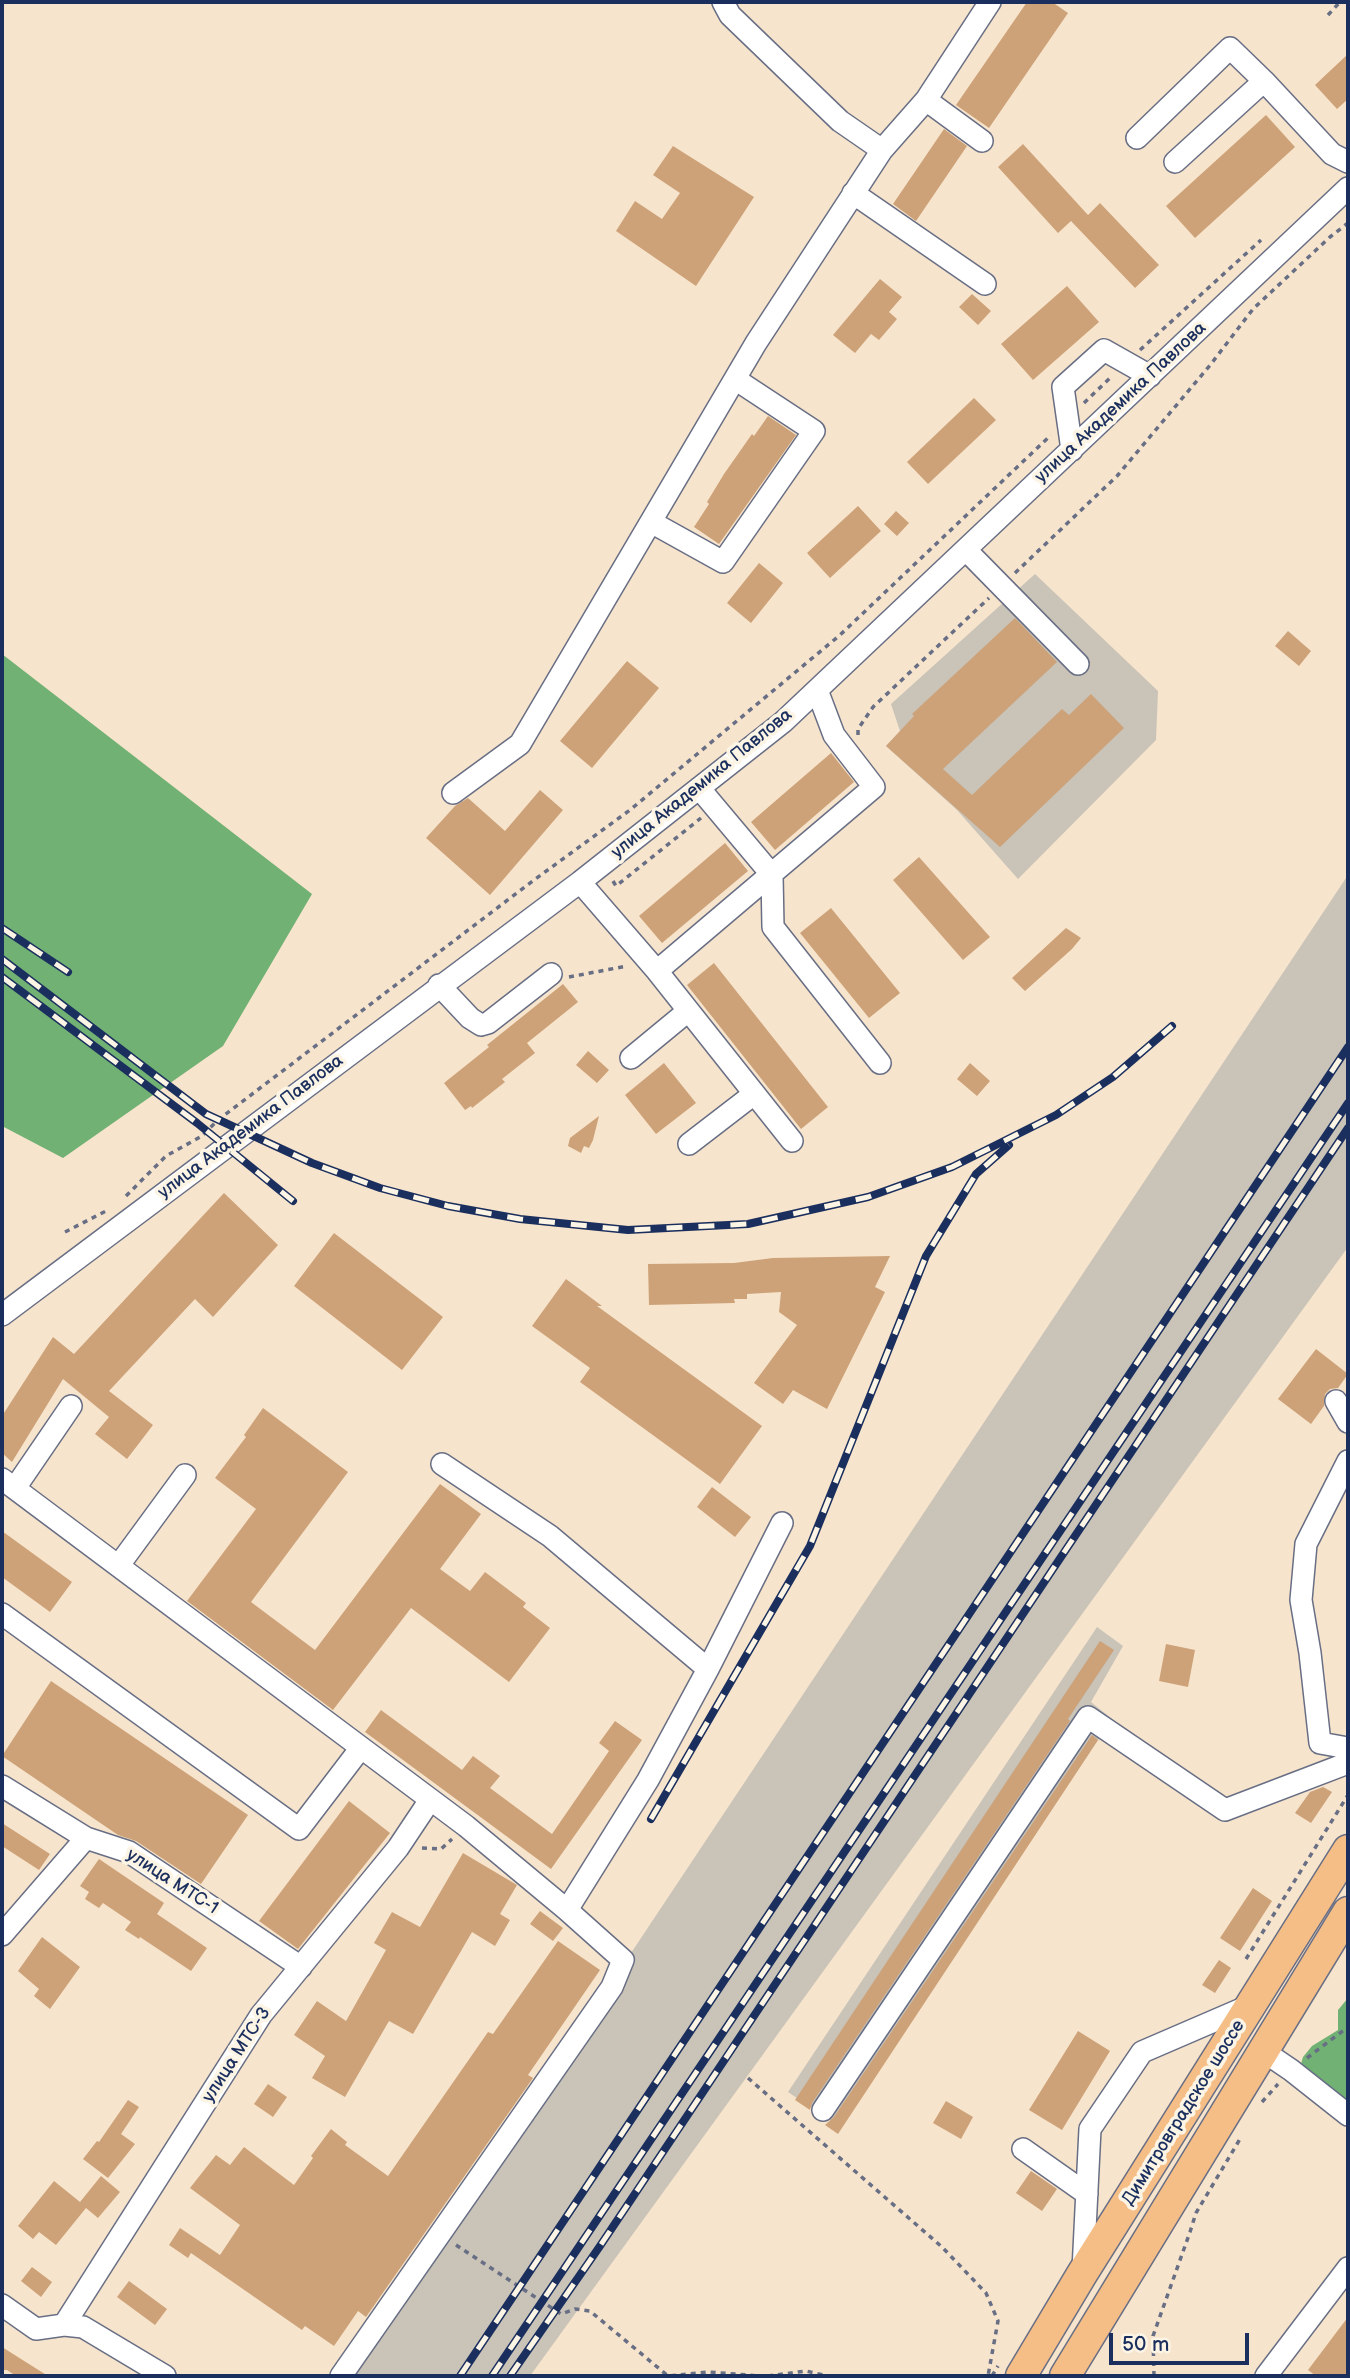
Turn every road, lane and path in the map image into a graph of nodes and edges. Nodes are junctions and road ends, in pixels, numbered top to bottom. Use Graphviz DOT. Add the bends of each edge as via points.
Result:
graph roads {
  1 [pos="723,2"];
  2 [pos="990,2"];
  3 [pos="1340,2"];
  4 [pos="1328,15"];
  5 [pos="1264,81"];
  6 [pos="926,100"];
  7 [pos="1137,138"];
  8 [pos="982,141"];
  9 [pos="882,150"];
  10 [pos="1175,162"];
  11 [pos="1348,162"];
  12 [pos="1348,188"];
  13 [pos="853,193"];
  14 [pos="1348,223"];
  15 [pos="1267,235"];
  16 [pos="985,284"];
  17 [pos="1126,363"];
  18 [pos="1150,376"];
  19 [pos="735,379"];
  20 [pos="1067,420"];
  21 [pos="1072,450"];
  22 [pos="651,522"];
  23 [pos="966,550"];
  24 [pos="1002,586"];
  25 [pos="1078,664"];
  26 [pos="817,690"];
  27 [pos="854,761"];
  28 [pos="699,788"];
  29 [pos="453,793"];
  30 [pos="772,875"];
  31 [pos="580,881"];
  32 [pos="657,971"];
  33 [pos="551,974"];
  34 [pos="439,985"];
  35 [pos="688,1011"];
  36 [pos="631,1058"];
  37 [pos="880,1063"];
  38 [pos="754,1094"];
  39 [pos="792,1141"];
  40 [pos="689,1144"];
  41 [pos="117,1205"];
  42 [pos="106,1210"];
  43 [pos="65,1232"];
  44 [pos="2,1315"];
  45 [pos="1336,1401"];
  46 [pos="71,1406"];
  47 [pos="1348,1422"];
  48 [pos="1348,1461"];
  49 [pos="442,1464"];
  50 [pos="185,1475"];
  51 [pos="8,1483"];
  52 [pos="782,1523"];
  53 [pos="118,1565"];
  54 [pos="2,1614"];
  55 [pos="708,1669"];
  56 [pos="1348,1748"];
  57 [pos="360,1749"];
  58 [pos="1348,1763"];
  59 [pos="2,1786"];
  60 [pos="1348,1795"];
  61 [pos="430,1800"];
  62 [pos="466,1826"];
  63 [pos="86,1838"];
  64 [pos="398,1848"];
  65 [pos="1348,1850"];
  66 [pos="567,1910"];
  67 [pos="1348,1912"];
  68 [pos="2,1935"];
  69 [pos="1246,1959"];
  70 [pos="300,1967"];
  71 [pos="1253,2004"];
  72 [pos="1348,2027"];
  73 [pos="1263,2052"];
  74 [pos="1291,2070"];
  75 [pos="748,2078"];
  76 [pos="1261,2104"];
  77 [pos="823,2110"];
  78 [pos="1348,2115"];
  79 [pos="1241,2137"];
  80 [pos="1023,2149"];
  81 [pos="1087,2194"];
  82 [pos="440,2235"];
  83 [pos="1348,2268"];
  84 [pos="1083,2274"];
  85 [pos="2,2305"];
  86 [pos="64,2325"];
  87 [pos="1027,2374"];
  88 [pos="165,2376"];
  89 [pos="341,2376"];
  90 [pos="760,2376"];
  91 [pos="768,2376"];
  92 [pos="828,2376"];
  93 [pos="988,2376"];
  94 [pos="1065,2376"];
  95 [pos="1154,2376"];
  96 [pos="1266,2376"];
  1 -- 9 [label="street" via="730,15 841,121"];
  2 -- 6 [label="street"];
  3 -- 4 [label="path"];
  5 -- 7 [label="street" via="1230,48"];
  5 -- 10 [label="street"];
  5 -- 11 [label="street" via="1332,153"];
  6 -- 8 [label="street"];
  6 -- 9 [label="street"];
  9 -- 13 [label="street"];
  12 -- 18 [label="street, улица Академика Павлова"];
  13 -- 16 [label="street"];
  13 -- 19 [label="street"];
  14 -- 24 [label="path" via="1253,309 1117,476"];
  15 -- 17 [label="path"];
  17 -- 18 [label="street"];
  17 -- 20 [label="path"];
  17 -- 20 [label="street" via="1104,350 1063,387"];
  18 -- 21 [label="street, улица Академика Павлова"];
  19 -- 22 [label="street"];
  19 -- 22 [label="street" via="814,431 723,562"];
  20 -- 21 [label="street"];
  20 -- 41 [label="path" via="841,635 630,810 202,1136 166,1156"];
  21 -- 23 [label="street, улица Академика Павлова"];
  22 -- 29 [label="street" via="520,744"];
  23 -- 24 [label="street"];
  23 -- 26 [label="street, улица Академика Павлова"];
  24 -- 25 [label="street"];
  24 -- 27 [label="path" via="873,707 858,729"];
  26 -- 27 [label="street" via="834,735"];
  26 -- 28 [label="street, улица Академика Павлова"];
  27 -- 30 [label="street" via="874,787"];
  28 -- 30 [label="street"];
  28 -- 31 [label="street, улица Академика Павлова"];
  30 -- 32 [label="street"];
  30 -- 37 [label="street" via="773,927"];
  31 -- 32 [label="street"];
  31 -- 34 [label="street, улица Академика Павлова"];
  32 -- 35 [label="street"];
  33 -- 34 [label="street" via="481,1025"];
  34 -- 44 [label="street, улица Академика Павлова"];
  35 -- 36 [label="street"];
  35 -- 38 [label="street"];
  38 -- 39 [label="street"];
  38 -- 40 [label="street"];
  42 -- 43 [label="path"];
  45 -- 47 [label="street"];
  46 -- 51 [label="street"];
  48 -- 56 [label="street" via="1306,1544 1301,1600 1320,1743"];
  49 -- 55 [label="street" via="550,1536"];
  50 -- 53 [label="street"];
  51 -- 53 [label="street"];
  52 -- 55 [label="street"];
  53 -- 57 [label="street"];
  54 -- 57 [label="street" via="299,1829"];
  55 -- 66 [label="street" via="648,1780"];
  57 -- 61 [label="street"];
  58 -- 77 [label="street" via="1225,1810 1088,1717"];
  59 -- 63 [label="street, улица МТС-1"];
  60 -- 69 [label="path"];
  61 -- 62 [label="street"];
  61 -- 64 [label="street, улица МТС-3"];
  62 -- 64 [label="path" via="441,1849"];
  62 -- 66 [label="street"];
  63 -- 68 [label="street"];
  63 -- 70 [label="street, улица МТС-1" via="129,1852"];
  64 -- 70 [label="street, улица МТС-3"];
  65 -- 71 [label="highway, Димитровградское шоссе"];
  66 -- 82 [label="street" via="623,1960 621,1967 612,1987"];
  67 -- 73 [label="highway, Димитровградское шоссе"];
  70 -- 86 [label="street, улица МТС-3" via="261,2015"];
  71 -- 81 [label="street" via="1142,2052 1090,2129"];
  71 -- 84 [label="highway, Димитровградское шоссе"];
  72 -- 74 [label="path"];
  73 -- 74 [label="street"];
  73 -- 94 [label="highway, Димитровградское шоссе"];
  74 -- 76 [label="path"];
  74 -- 78 [label="street"];
  75 -- 93 [label="path" via="942,2247 986,2293 998,2321"];
  79 -- 95 [label="path" via="1196,2213 1153,2336"];
  80 -- 81 [label="street"];
  81 -- 84 [label="street"];
  82 -- 89 [label="street"];
  82 -- 90 [label="path" via="561,2314 575,2309 590,2311 668,2376 709,2372"];
  83 -- 96 [label="street"];
  84 -- 87 [label="highway, Димитровградское шоссе"];
  85 -- 86 [label="street" via="36,2329"];
  86 -- 88 [label="street" via="83,2328"];
  91 -- 92 [label="path" via="806,2371"];
}
